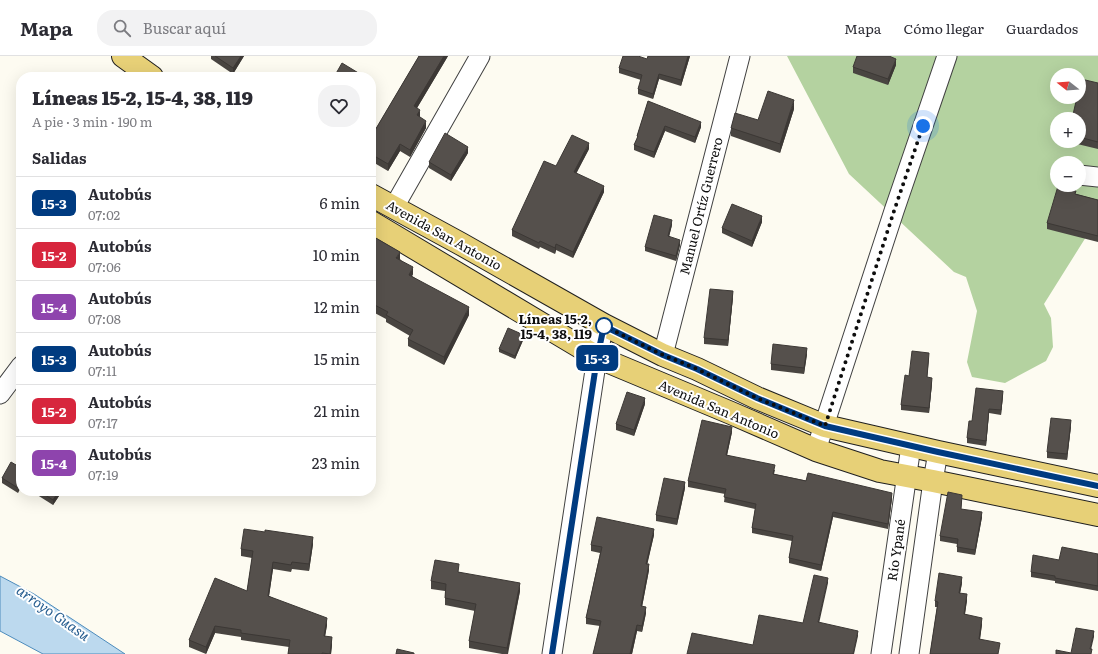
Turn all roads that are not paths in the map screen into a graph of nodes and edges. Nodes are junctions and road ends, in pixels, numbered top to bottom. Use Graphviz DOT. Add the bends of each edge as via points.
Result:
graph roads {
  1 [pos="123,56"];
  2 [pos="480,56"];
  3 [pos="740,56"];
  4 [pos="947,56"];
  5 [pos="145,72"];
  6 [pos="1086,176"];
  7 [pos="1098,177"];
  8 [pos="376,198"];
  9 [pos="394,207"];
  10 [pos="376,225"];
  11 [pos="604,326"];
  12 [pos="663,355"];
  13 [pos="597,358"];
  14 [pos="16,373"];
  15 [pos="0,394"];
  16 [pos="825,426"];
  17 [pos="911,446"];
  18 [pos="816,450"];
  19 [pos="938,452"];
  20 [pos="906,476"];
  21 [pos="933,481"];
  22 [pos="1098,486"];
  23 [pos="1098,515"];
  24 [pos="552,654"];
  25 [pos="881,654"];
  26 [pos="909,654"];
  1 -- 5 [label="main road"];
  2 -- 9 [label="street"];
  3 -- 12 [label="street, Manuel Ortíz Guerrero"];
  4 -- 16 [label="street"];
  6 -- 7 [label="street"];
  8 -- 9 [label="main road, Avenida San Antonio"];
  9 -- 11 [label="main road, Avenida San Antonio"];
  10 -- 13 [label="main road, Avenida San Antonio"];
  11 -- 12 [label="main road, Avenida San Antonio"];
  11 -- 13 [label="street"];
  12 -- 16 [label="main road, Avenida San Antonio"];
  13 -- 18 [label="main road, Avenida San Antonio"];
  13 -- 24 [label="street"];
  14 -- 15 [label="street"];
  16 -- 17 [label="main road, Avenida San Antonio"];
  16 -- 18 [label="street"];
  17 -- 19 [label="main road, Avenida San Antonio"];
  17 -- 20 [label="street, Río Ypané"];
  18 -- 20 [label="main road, Avenida San Antonio" via="880,471"];
  19 -- 21 [label="street, Río Ypané"];
  19 -- 22 [label="main road, Avenida San Antonio"];
  20 -- 21 [label="main road, Avenida San Antonio"];
  20 -- 25 [label="street, Río Ypané"];
  21 -- 23 [label="main road, Avenida San Antonio"];
  21 -- 26 [label="street, Río Ypané"];
}
